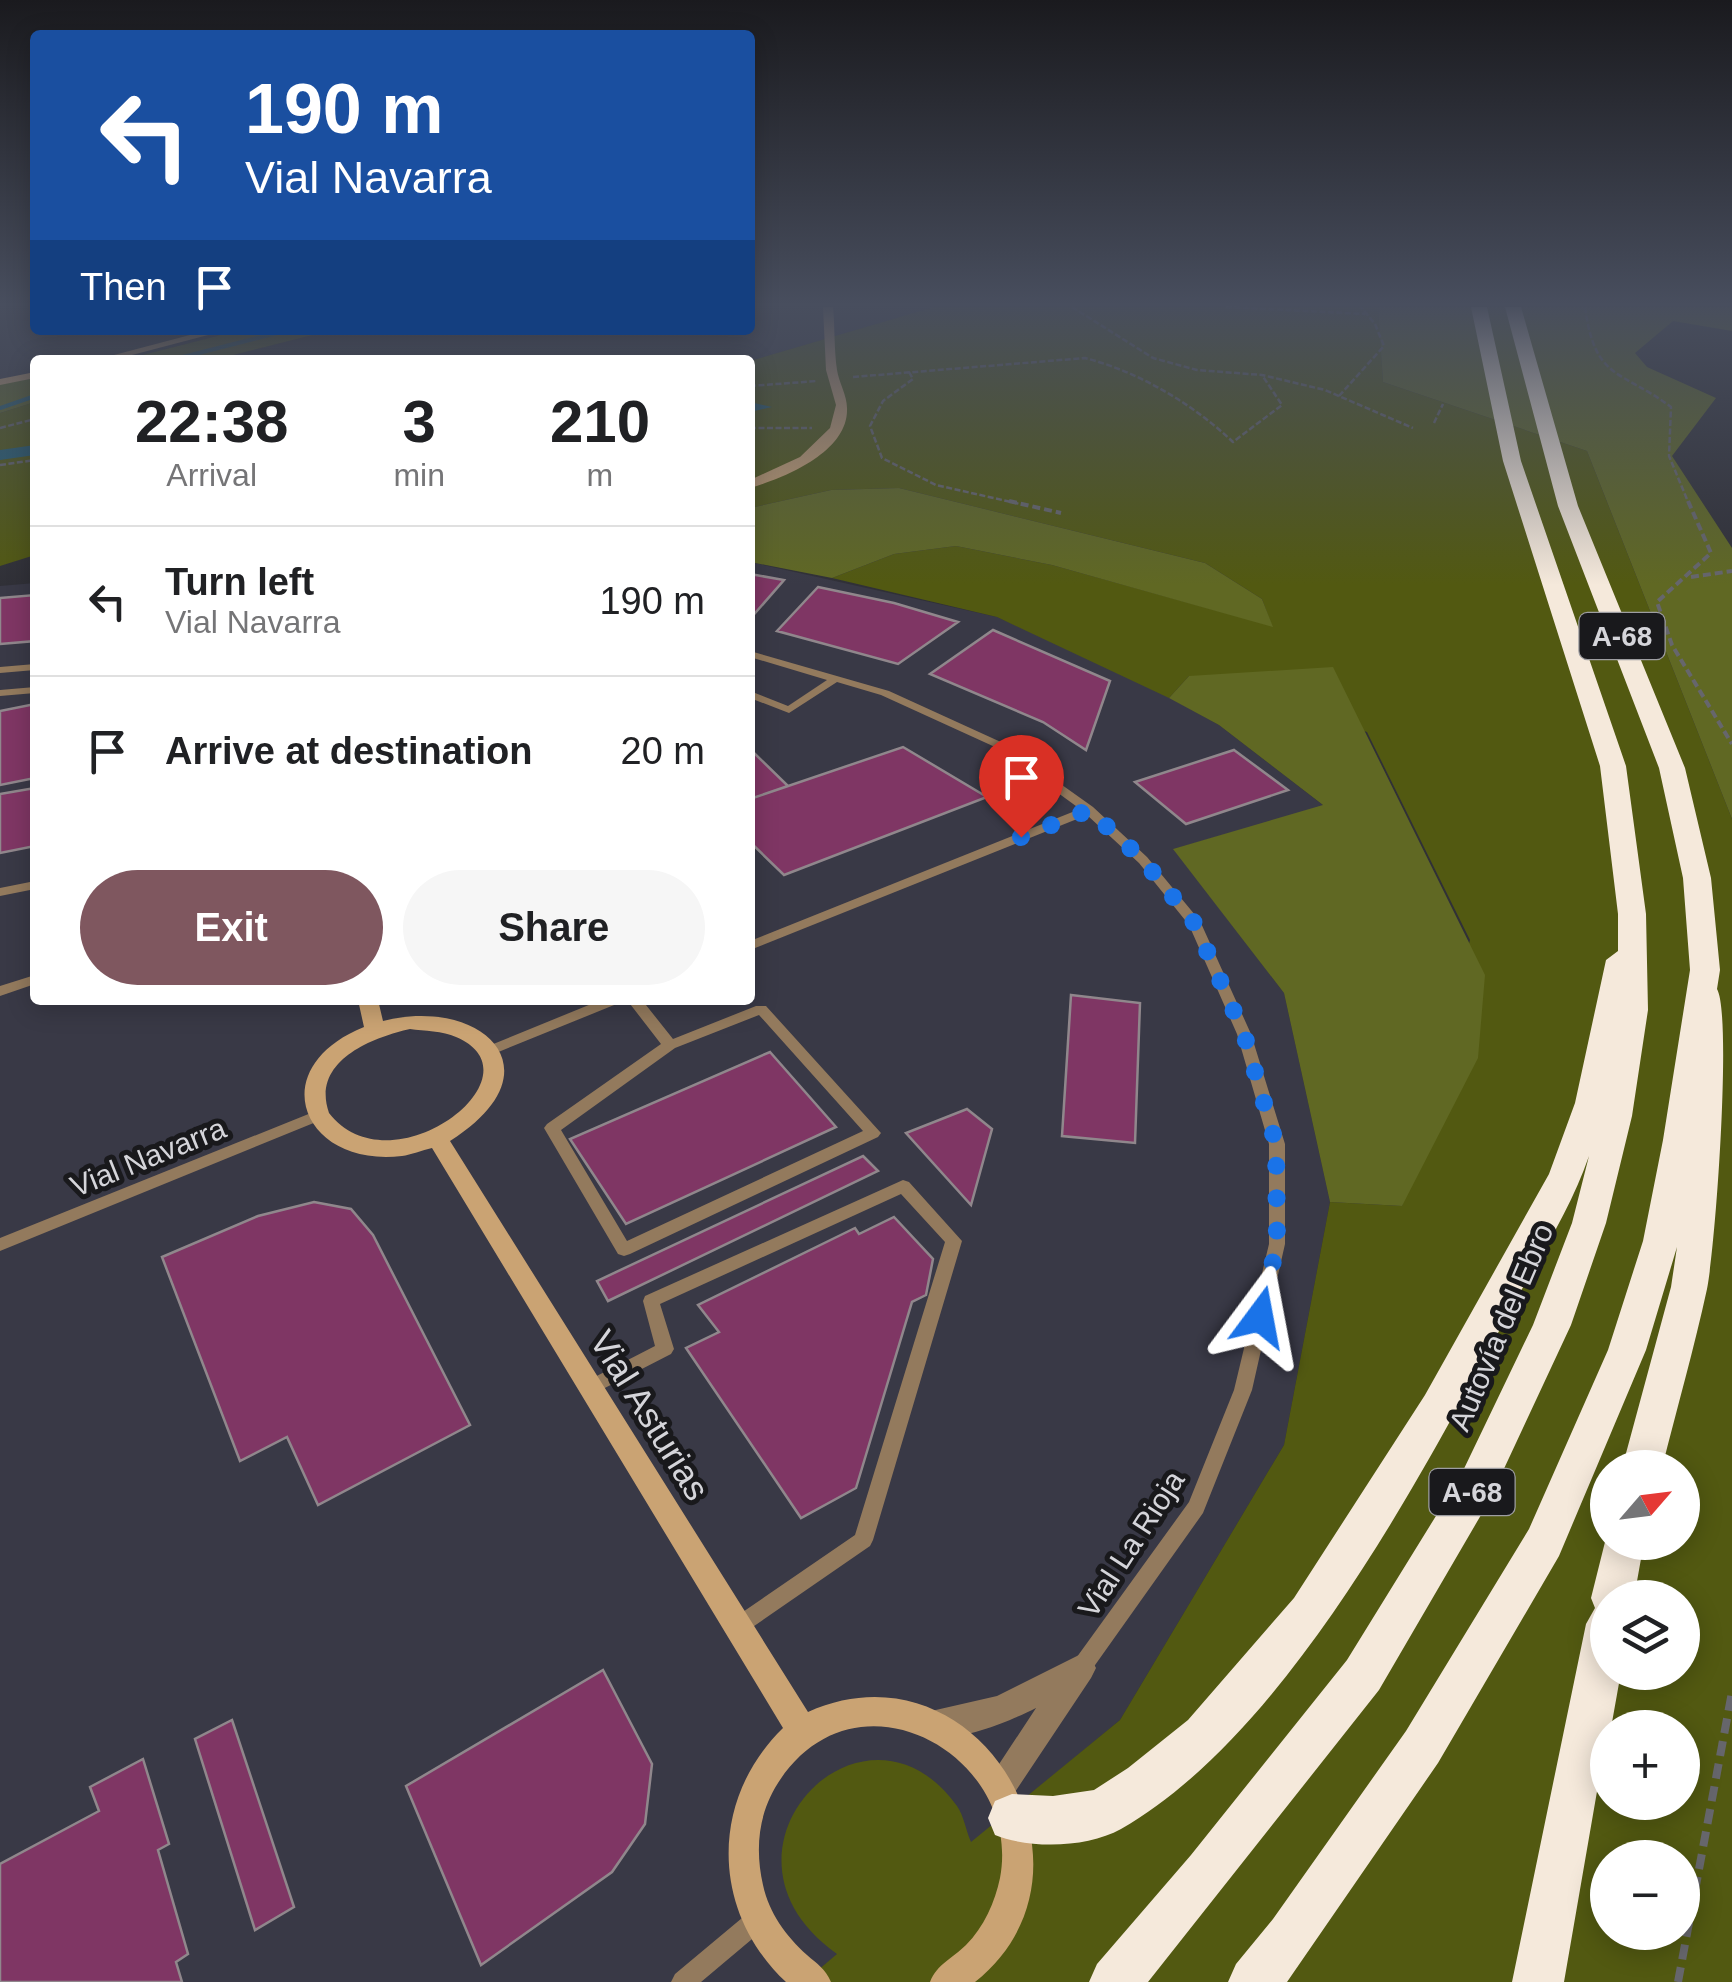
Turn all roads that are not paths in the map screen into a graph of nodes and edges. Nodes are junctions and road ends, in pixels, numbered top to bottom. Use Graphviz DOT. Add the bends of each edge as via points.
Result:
graph roads {
  1 [pos="841,399"];
  2 [pos="1499,399"];
  3 [pos="1539,399"];
  4 [pos="755,482"];
  5 [pos="755,655"];
  6 [pos="30,667"];
  7 [pos="0,670"];
  8 [pos="836,678"];
  9 [pos="30,691"];
  10 [pos="0,694"];
  11 [pos="755,696"];
  12 [pos="1089,810"];
  13 [pos="30,886"];
  14 [pos="0,892"];
  15 [pos="1632,914"];
  16 [pos="755,944"];
  17 [pos="1705,970"];
  18 [pos="30,981"];
  19 [pos="0,991"];
  20 [pos="369,1005"];
  21 [pos="602,1005"];
  22 [pos="638,1005"];
  23 [pos="375,1030"];
  24 [pos="670,1045"];
  25 [pos="490,1050"];
  26 [pos="316,1116"];
  27 [pos="437,1138"];
  28 [pos="0,1245"];
  29 [pos="591,1387"];
  30 [pos="1647,1450"];
  31 [pos="741,1625"];
  32 [pos="1081,1668"];
  33 [pos="1595,1690"];
  34 [pos="938,1723"];
  35 [pos="802,1730"];
  36 [pos="1006,1802"];
  37 [pos="756,1920"];
  38 [pos="683,1982"];
  39 [pos="814,1982"];
  40 [pos="947,1982"];
  41 [pos="1114,1982"];
  42 [pos="1254,1982"];
  43 [pos="1538,1982"];
  1 -- 4 [label="street" via="836,430 808,456"];
  2 -- 15 [label="highway, Autovía del Ebro / A-68" via="1512,462 1614,766"];
  3 -- 17 [label="highway, A-68" via="1568,506 1672,768 1697,878"];
  5 -- 8 [label="lane, Vial La Rioja"];
  6 -- 7 [label="lane"];
  8 -- 11 [label="lane" via="789,710"];
  8 -- 12 [label="lane, Vial La Rioja" via="999,745"];
  9 -- 10 [label="lane"];
  12 -- 16 [label="lane"];
  12 -- 32 [label="lane, Vial La Rioja" via="1143,860 1195,924 1237,1018 1276,1144 1277,1244 1243,1390 1196,1507"];
  13 -- 14 [label="lane"];
  15 -- 36 [label="highway" via="1591,1103 1566,1174 1439,1407 1309,1612 1204,1736 1102,1813 1053,1820"];
  15 -- 41 [label="highway, Autovía del Ebro / A-68" via="1633,1010 1616,1116 1588,1223 1552,1325 1482,1474 1362,1675"];
  17 -- 30 [label="highway" via="1721,1058 1689,1287"];
  17 -- 42 [label="highway, A-68" via="1661,1241 1627,1350 1552,1525 1422,1748"];
  18 -- 19 [label="lane"];
  20 -- 23 [label="street"];
  21 -- 25 [label="lane"];
  22 -- 24 [label="lane"];
  23 -- 25 [label="street" via="444,1023 472,1032"];
  23 -- 26 [label="street" via="344,1046 322,1068 312,1092"];
  24 -- 24 [label="lane" via="761,1010 872,1133 624,1250 552,1128"];
  25 -- 27 [label="street" via="497,1072 490,1097 469,1120"];
  26 -- 27 [label="street" via="334,1135 364,1146 400,1148"];
  26 -- 28 [label="lane, Vial Navarra"];
  27 -- 29 [label="street, Vial Asturias"];
  29 -- 31 [label="street, Vial Asturias"];
  29 -- 31 [label="lane" via="665,1349 651,1301 903,1186 954,1241 863,1540"];
  31 -- 35 [label="street, Vial Asturias"];
  32 -- 34 [label="street" via="1001,1710"];
  32 -- 36 [label="street"];
  33 -- 43 [label="highway"];
  34 -- 35 [label="street" via="894,1710 849,1712"];
  34 -- 36 [label="street" via="972,1748"];
  35 -- 37 [label="street" via="756,1786 744,1821 742,1872"];
  36 -- 40 [label="street" via="1016,1868 1008,1907 983,1952"];
  37 -- 38 [label="lane"];
  37 -- 39 [label="street" via="786,1963"];
}
